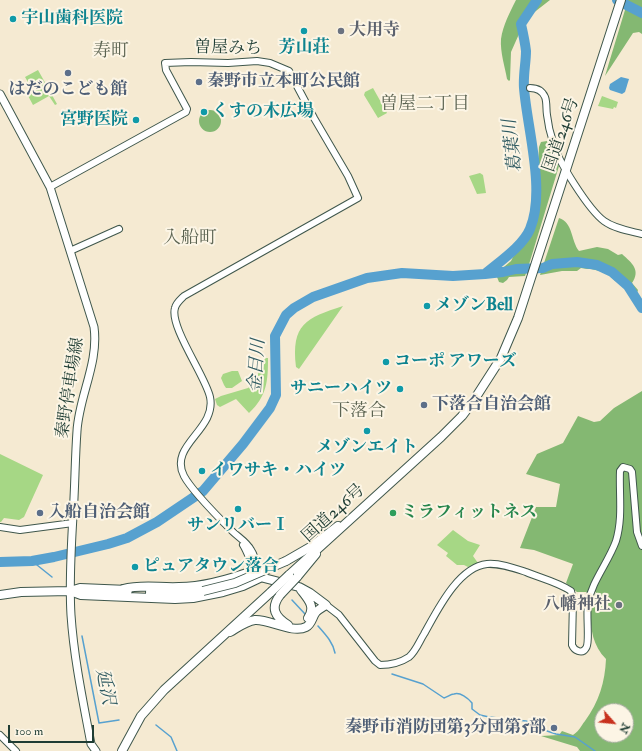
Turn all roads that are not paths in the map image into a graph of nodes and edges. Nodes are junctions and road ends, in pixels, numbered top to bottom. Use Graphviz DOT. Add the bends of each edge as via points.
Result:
graph roads {
  1 [pos="621,0"];
  2 [pos="530,88"];
  3 [pos="0,94"];
  4 [pos="566,170"];
  5 [pos="50,187"];
  6 [pos="119,229"];
  7 [pos="642,234"];
  8 [pos="70,251"];
  9 [pos="367,504"];
  10 [pos="73,523"];
  11 [pos="0,527"];
  12 [pos="642,546"];
  13 [pos="255,570"];
  14 [pos="293,576"];
  15 [pos="262,577"];
  16 [pos="299,587"];
  17 [pos="123,589"];
  18 [pos="70,591"];
  19 [pos="0,595"];
  20 [pos="326,605"];
  21 [pos="292,627"];
  22 [pos="301,628"];
  23 [pos="219,639"];
  24 [pos="0,735"];
  25 [pos="91,747"];
  26 [pos="16,751"];
  27 [pos="96,751"];
  28 [pos="122,751"];
  1 -- 4 [label="main road, 国道246号"];
  2 -- 4 [label="street" via="539,90 545,98 553,144"];
  3 -- 5 [label="main road, 秦野停車場線"];
  4 -- 7 [label="street" via="595,214 615,227"];
  4 -- 9 [label="main road, 国道246号" via="518,318 501,358 474,400 442,437"];
  5 -- 8 [label="main road, 秦野停車場線"];
  5 -- 13 [label="street, 曽屋みち" via="186,112 187,109 164,63 191,62 257,61 289,71 348,176 358,198 184,296 175,307 177,325 206,387 211,406 205,424 186,448 182,458 183,475 206,503 251,549 256,564"];
  6 -- 8 [label="street"];
  8 -- 10 [label="main road, 秦野停車場線" via="93,321 95,338 92,364 79,414"];
  9 -- 14 [label="main road, 国道246号" via="327,540"];
  9 -- 17 [label="main road, bridge" via="312,546 286,561 234,583 203,591 160,592"];
  10 -- 11 [label="street" via="20,530"];
  10 -- 18 [label="main road, 秦野停車場線"];
  12 -- 20 [label="street" via="637,532 632,472 623,467 620,471 621,509 616,541 588,602 588,641 587,647 581,652 572,645 571,591 525,572 494,564 469,570 460,579 437,611 413,653 396,663 380,665 375,661 339,615"];
  13 -- 15 [label="main road"];
  13 -- 17 [label="main road" via="210,584 180,588 134,586"];
  14 -- 21 [label="main road, bridge" via="275,604 275,612 280,620"];
  14 -- 23 [label="main road, 国道246号, bridge" via="271,592"];
  15 -- 16 [label="main road"];
  15 -- 18 [label="main road" via="224,592 193,598 80,595"];
  16 -- 20 [label="main road"];
  16 -- 22 [label="main road" via="310,601 312,609 312,614"];
  17 -- 18 [label="main road" via="80,588"];
  18 -- 19 [label="main road"];
  18 -- 25 [label="main road, 秦野停車場線" via="73,638"];
  20 -- 22 [label="main road" via="317,611 309,624"];
  21 -- 22 [label="main road"];
  21 -- 23 [label="main road" via="254,620"];
  23 -- 28 [label="main road, 国道246号" via="153,701 141,716"];
  24 -- 26 [label="street"];
  25 -- 27 [label="main road, 秦野停車場線"];
}
